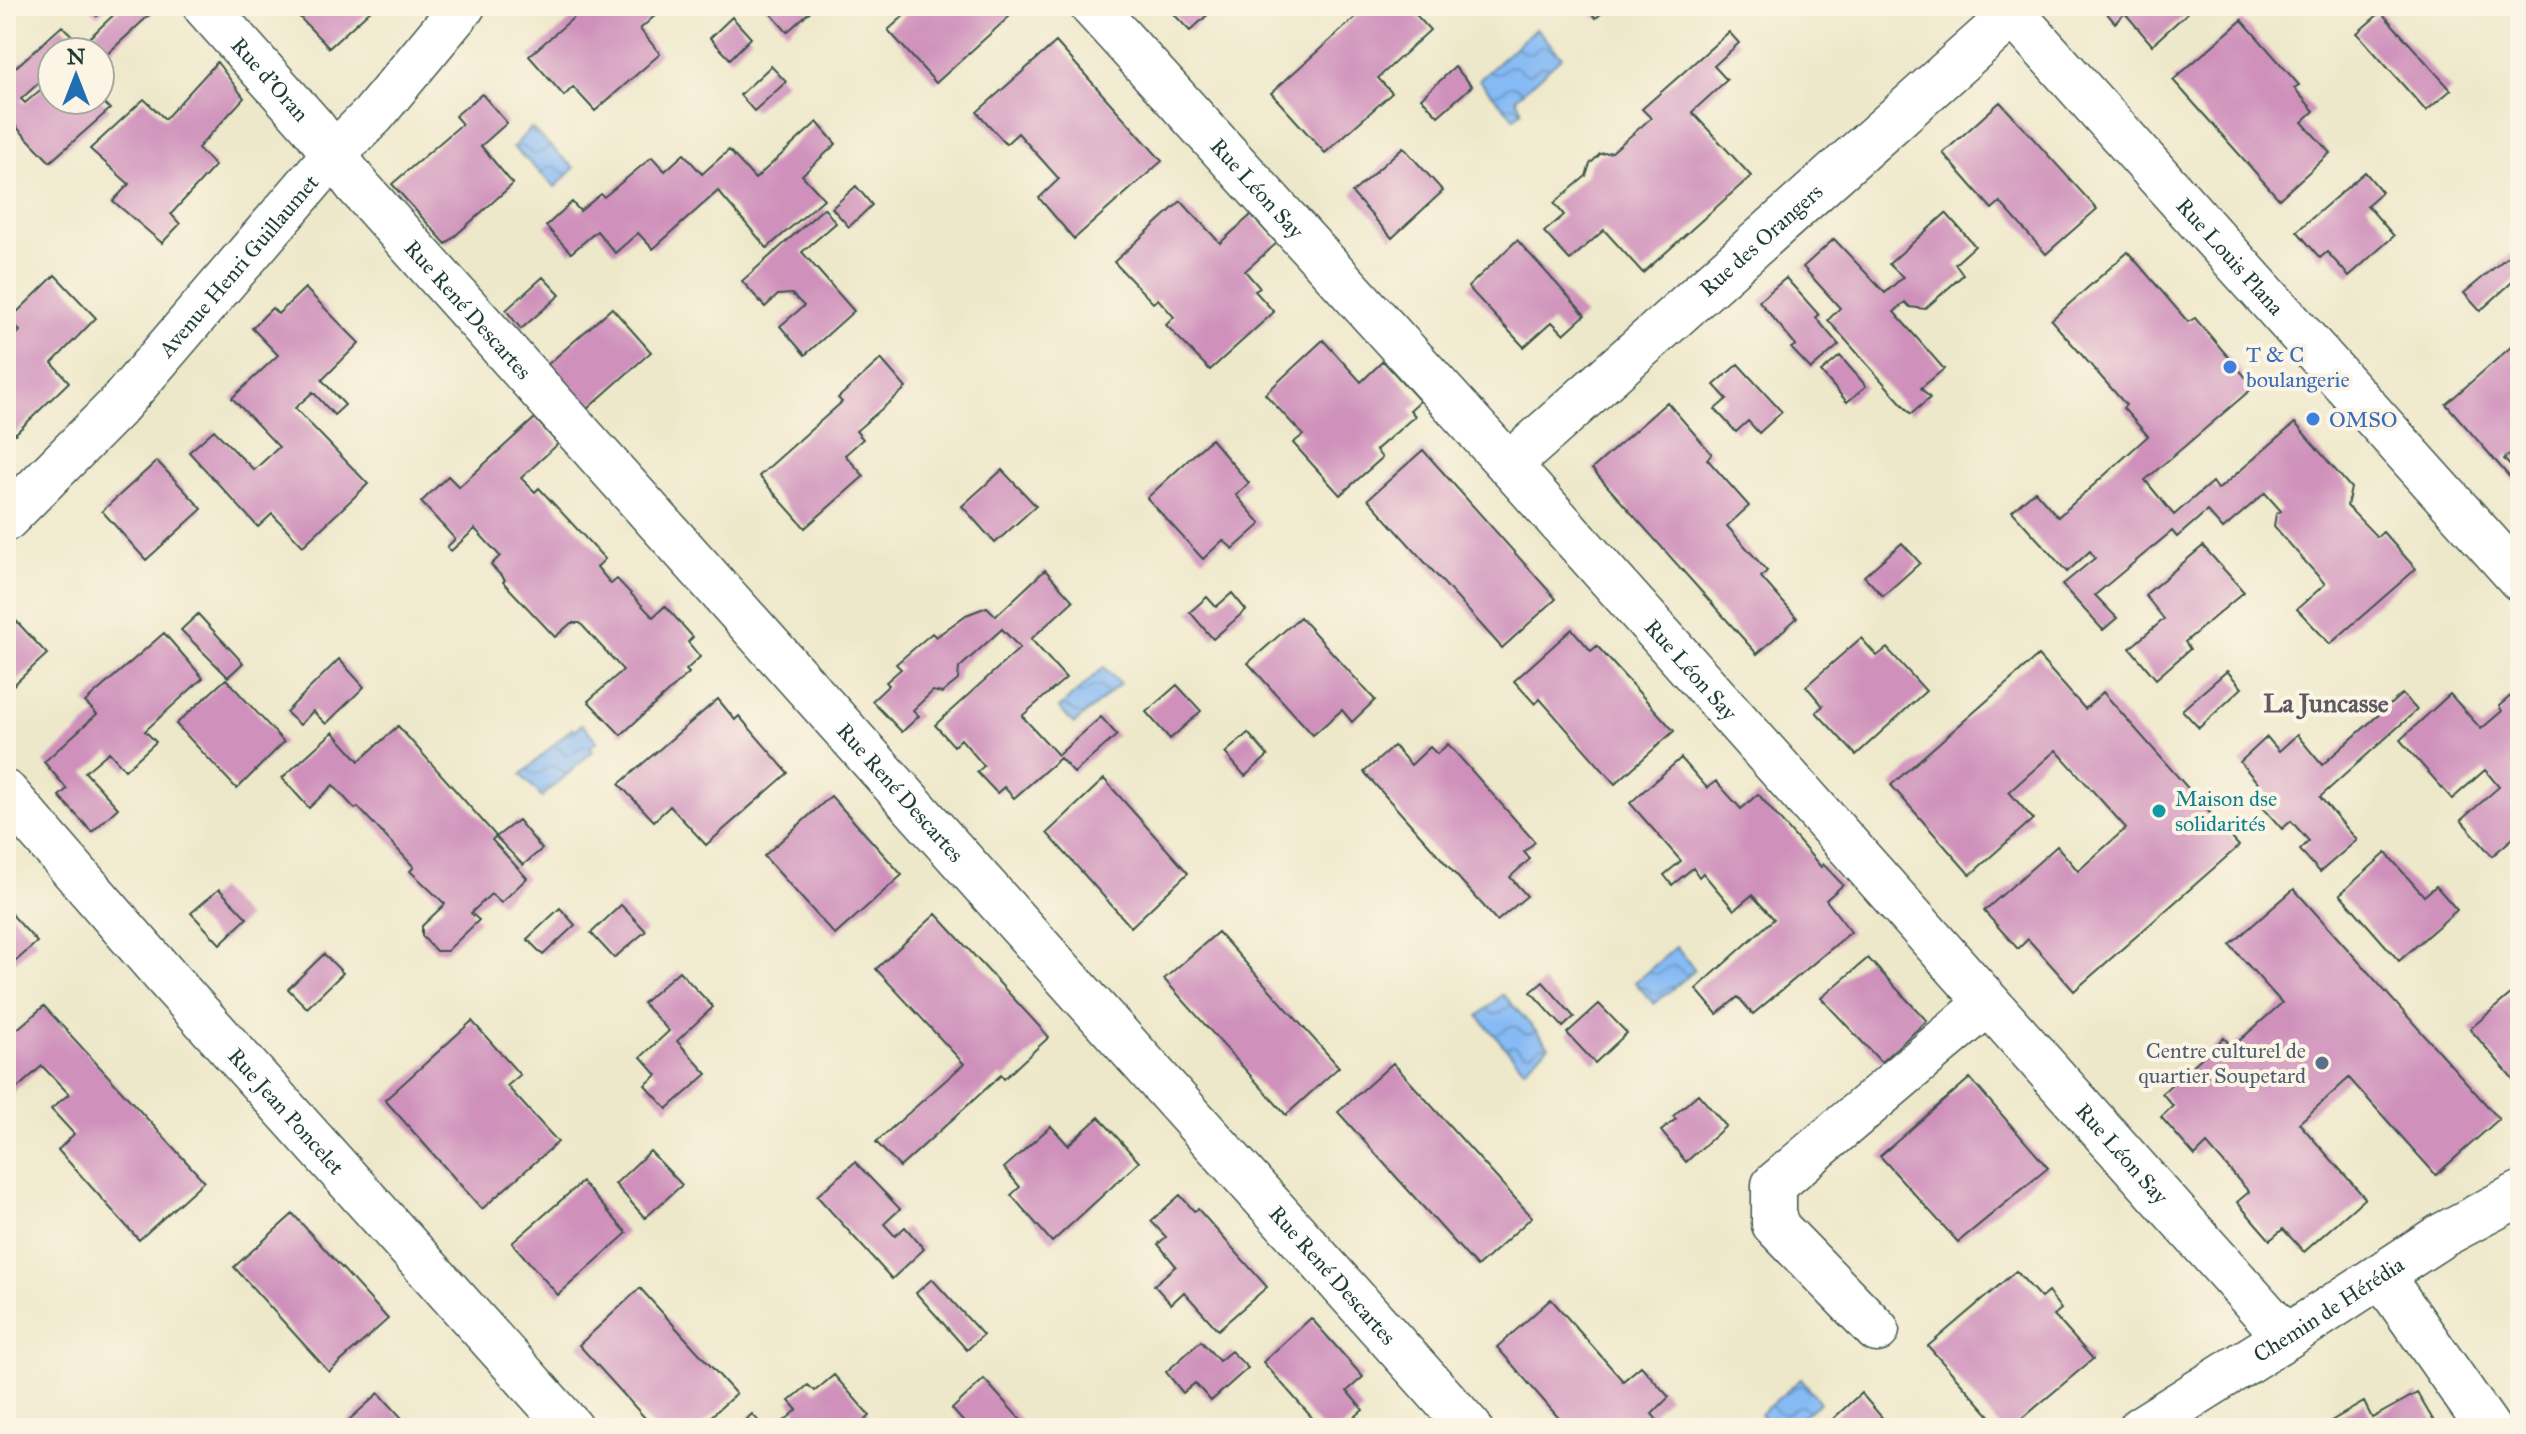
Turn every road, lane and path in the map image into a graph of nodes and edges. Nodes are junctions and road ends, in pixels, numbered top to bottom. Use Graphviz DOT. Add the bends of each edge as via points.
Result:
graph roads {
  1 [pos="205,6"];
  2 [pos="463,6"];
  3 [pos="1092,6"];
  4 [pos="2010,10"];
  5 [pos="334,154"];
  6 [pos="1509,465"];
  7 [pos="6,519"];
  8 [pos="2520,579"];
  9 [pos="6,793"];
  10 [pos="1988,1003"];
  11 [pos="2520,1194"];
  12 [pos="2381,1275"];
  13 [pos="1877,1330"];
  14 [pos="2286,1337"];
  15 [pos="571,1428"];
  16 [pos="1470,1428"];
  17 [pos="2141,1428"];
  18 [pos="2488,1428"];
  1 -- 5 [label="street, Rue d'Oran"];
  2 -- 5 [label="street, Avenue Henri Guillaumet"];
  3 -- 6 [label="street, Rue Léon Say"];
  4 -- 6 [label="street, Rue des Orangers"];
  4 -- 8 [label="street, Rue Louis Plana"];
  5 -- 7 [label="street, Avenue Henri Guillaumet" via="117,407"];
  5 -- 16 [label="street, Rue René Descartes"];
  6 -- 10 [label="street, Rue Léon Say"];
  9 -- 15 [label="street, Rue Jean Poncelet"];
  10 -- 13 [label="street" via="1774,1185 1774,1224"];
  10 -- 14 [label="street, Rue Léon Say"];
  11 -- 12 [label="street, Chemin de Hérédia"];
  12 -- 14 [label="street, Chemin de Hérédia"];
  12 -- 18 [label="street"];
  14 -- 17 [label="street, Chemin de Hérédia"];
}
